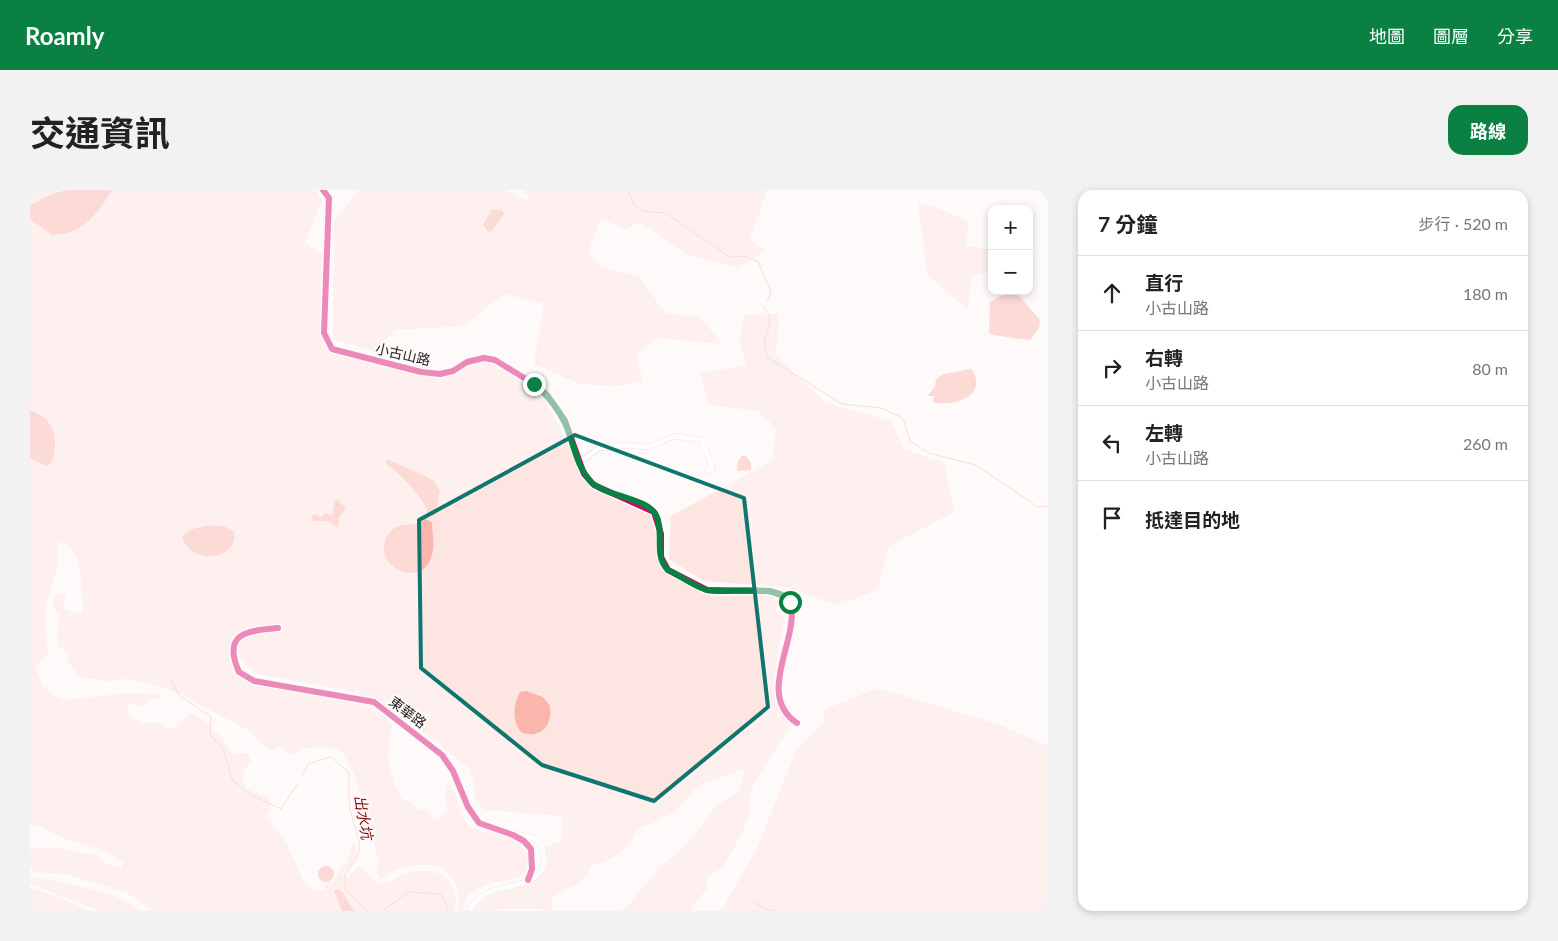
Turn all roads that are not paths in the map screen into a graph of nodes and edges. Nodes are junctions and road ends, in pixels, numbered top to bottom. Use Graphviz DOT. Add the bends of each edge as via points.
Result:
graph roads {
  1 [pos="323,190"];
  2 [pos="579,463"];
  3 [pos="708,471"];
  4 [pos="278,628"];
  5 [pos="797,723"];
  6 [pos="513,835"];
  7 [pos="528,880"];
  8 [pos="469,911"];
  1 -- 2 [label="street, 小古山路" via="329,198 324,333 332,348 421,372 440,374 453,371 467,362 484,358 495,360 547,395 565,421"];
  2 -- 3 [label="street" via="599,448 645,446 674,436 702,440 713,469"];
  2 -- 5 [label="street, 小古山路" via="594,485 654,512 661,534 661,558 668,570 707,590 770,592 788,598 792,608 778,691 784,712"];
  4 -- 6 [label="street, 東華路" via="247,631 237,637 233,653 239,672 254,681 374,702 442,755 479,823"];
  6 -- 7 [label="street, 東華路" via="531,849 532,869"];
  6 -- 7 [label="street, 東華路" via="532,838 544,851 542,869"];
  7 -- 8 [label="street, 東華路" via="486,893"];
}
